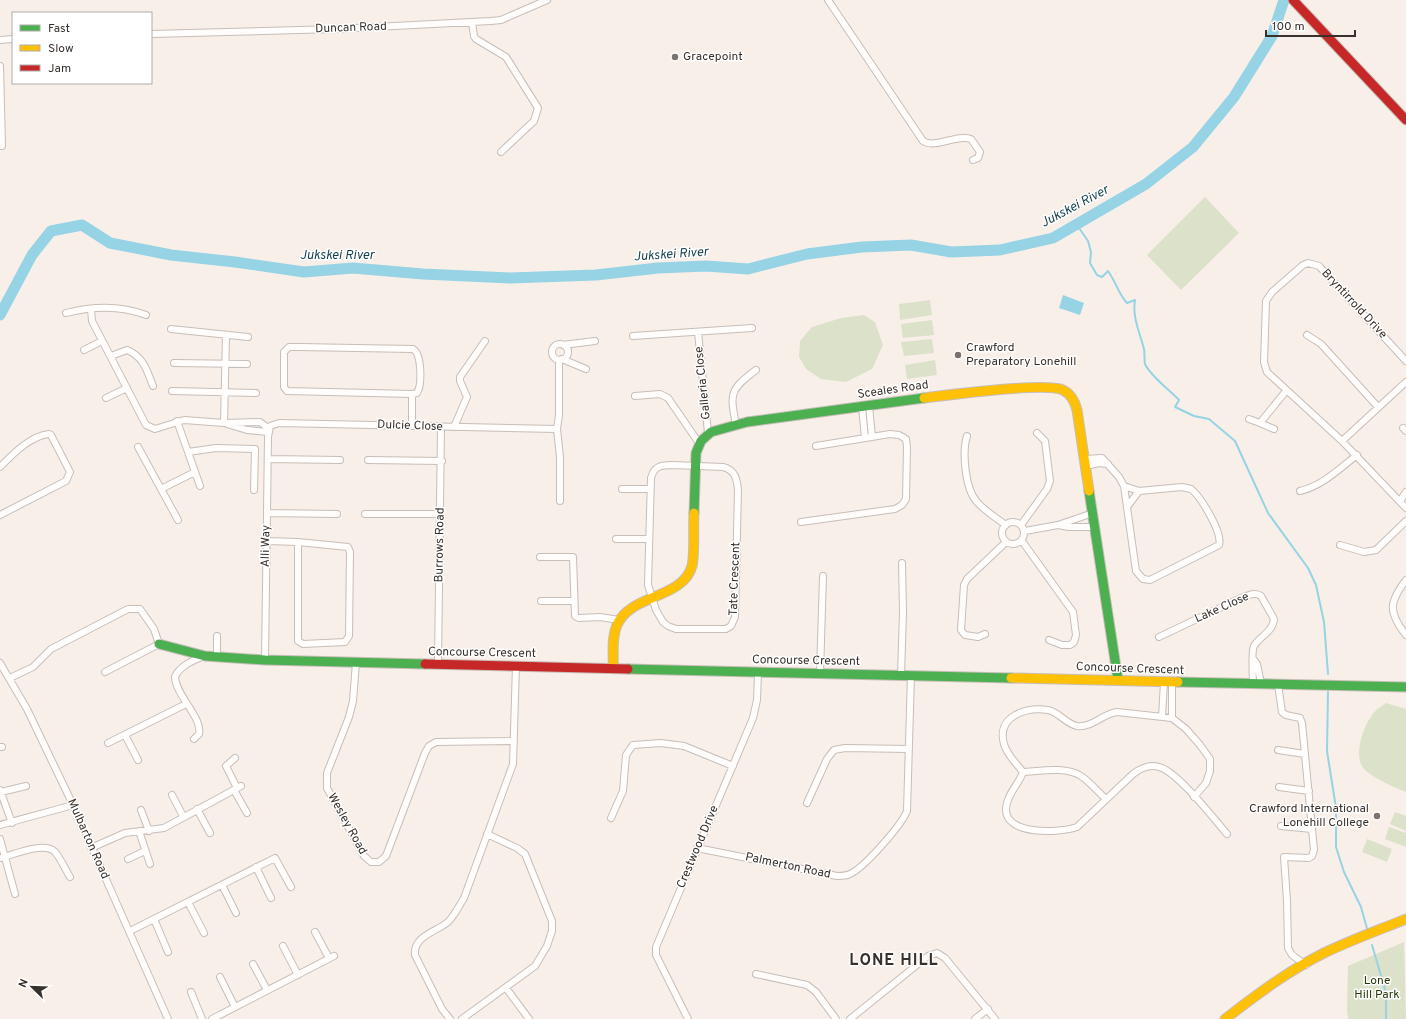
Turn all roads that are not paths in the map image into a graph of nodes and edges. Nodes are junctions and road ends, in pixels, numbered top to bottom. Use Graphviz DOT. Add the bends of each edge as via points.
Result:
graph roads {
  1 [pos="547,0"];
  2 [pos="828,0"];
  3 [pos="1295,2"];
  4 [pos="472,22"];
  5 [pos="152,34"];
  6 [pos="12,39"];
  7 [pos="0,40"];
  8 [pos="0,66"];
  9 [pos="1406,120"];
  10 [pos="2,146"];
  11 [pos="501,152"];
  12 [pos="973,160"];
  13 [pos="91,309"];
  14 [pos="66,313"];
  15 [pos="146,315"];
  16 [pos="752,328"];
  17 [pos="171,329"];
  18 [pos="698,332"];
  19 [pos="226,335"];
  20 [pos="1307,335"];
  21 [pos="633,336"];
  22 [pos="248,337"];
  23 [pos="102,341"];
  24 [pos="485,341"];
  25 [pos="595,341"];
  26 [pos="563,345"];
  27 [pos="84,350"];
  28 [pos="111,356"];
  29 [pos="561,359"];
  30 [pos="1406,361"];
  31 [pos="174,363"];
  32 [pos="226,363"];
  33 [pos="247,364"];
  34 [pos="586,370"];
  35 [pos="756,370"];
  36 [pos="1406,382"];
  37 [pos="153,386"];
  38 [pos="127,388"];
  39 [pos="172,391"];
  40 [pos="1286,391"];
  41 [pos="225,392"];
  42 [pos="256,393"];
  43 [pos="412,394"];
  44 [pos="635,396"];
  45 [pos="106,398"];
  46 [pos="866,406"];
  47 [pos="1378,407"];
  48 [pos="1249,419"];
  49 [pos="177,420"];
  50 [pos="224,423"];
  51 [pos="1260,423"];
  52 [pos="736,425"];
  53 [pos="412,426"];
  54 [pos="441,427"];
  55 [pos="454,427"];
  56 [pos="557,429"];
  57 [pos="1274,429"];
  58 [pos="268,430"];
  59 [pos="708,433"];
  60 [pos="1037,433"];
  61 [pos="967,436"];
  62 [pos="872,437"];
  63 [pos="865,438"];
  64 [pos="1342,441"];
  65 [pos="699,443"];
  66 [pos="816,446"];
  67 [pos="138,447"];
  68 [pos="188,452"];
  69 [pos="1357,456"];
  70 [pos="268,459"];
  71 [pos="340,460"];
  72 [pos="368,460"];
  73 [pos="442,461"];
  74 [pos="1086,462"];
  75 [pos="697,466"];
  76 [pos="0,467"];
  77 [pos="195,472"];
  78 [pos="200,486"];
  79 [pos="1124,486"];
  80 [pos="161,489"];
  81 [pos="622,489"];
  82 [pos="650,489"];
  83 [pos="254,490"];
  84 [pos="1139,491"];
  85 [pos="1300,491"];
  86 [pos="1406,492"];
  87 [pos="560,501"];
  88 [pos="1400,501"];
  89 [pos="1127,507"];
  90 [pos="1406,508"];
  91 [pos="267,513"];
  92 [pos="1093,513"];
  93 [pos="337,514"];
  94 [pos="365,514"];
  95 [pos="440,514"];
  96 [pos="0,515"];
  97 [pos="178,520"];
  98 [pos="1406,521"];
  99 [pos="801,522"];
  100 [pos="1006,525"];
  101 [pos="1021,525"];
  102 [pos="1058,525"];
  103 [pos="1095,527"];
  104 [pos="1025,532"];
  105 [pos="616,539"];
  106 [pos="649,539"];
  107 [pos="267,541"];
  108 [pos="1022,541"];
  109 [pos="298,542"];
  110 [pos="1006,542"];
  111 [pos="1340,544"];
  112 [pos="540,557"];
  113 [pos="902,563"];
  114 [pos="822,576"];
  115 [pos="1406,580"];
  116 [pos="653,598"];
  117 [pos="541,601"];
  118 [pos="573,601"];
  119 [pos="619,620"];
  120 [pos="985,634"];
  121 [pos="1406,634"];
  122 [pos="217,636"];
  123 [pos="1159,637"];
  124 [pos="1049,640"];
  125 [pos="159,644"];
  126 [pos="205,656"];
  127 [pos="217,657"];
  128 [pos="265,660"];
  129 [pos="356,662"];
  130 [pos="0,663"];
  131 [pos="438,664"];
  132 [pos="516,665"];
  133 [pos="613,668"];
  134 [pos="105,672"];
  135 [pos="758,672"];
  136 [pos="820,673"];
  137 [pos="901,675"];
  138 [pos="911,675"];
  139 [pos="10,678"];
  140 [pos="1118,680"];
  141 [pos="1168,682"];
  142 [pos="1257,683"];
  143 [pos="1278,684"];
  144 [pos="1406,687"];
  145 [pos="186,704"];
  146 [pos="1162,717"];
  147 [pos="1172,718"];
  148 [pos="125,735"];
  149 [pos="194,739"];
  150 [pos="514,741"];
  151 [pos="108,743"];
  152 [pos="908,749"];
  153 [pos="1278,750"];
  154 [pos="1305,754"];
  155 [pos="235,758"];
  156 [pos="138,760"];
  157 [pos="733,766"];
  158 [pos="1023,772"];
  159 [pos="26,786"];
  160 [pos="1279,787"];
  161 [pos="237,788"];
  162 [pos="1309,791"];
  163 [pos="0,792"];
  164 [pos="172,795"];
  165 [pos="1194,797"];
  166 [pos="1106,799"];
  167 [pos="807,803"];
  168 [pos="73,805"];
  169 [pos="197,809"];
  170 [pos="141,810"];
  171 [pos="246,813"];
  172 [pos="183,816"];
  173 [pos="611,818"];
  174 [pos="12,823"];
  175 [pos="0,825"];
  176 [pos="1281,826"];
  177 [pos="1312,829"];
  178 [pos="139,831"];
  179 [pos="149,831"];
  180 [pos="210,833"];
  181 [pos="487,834"];
  182 [pos="1227,834"];
  183 [pos="0,839"];
  184 [pos="91,848"];
  185 [pos="698,848"];
  186 [pos="145,851"];
  187 [pos="3,858"];
  188 [pos="128,859"];
  189 [pos="150,864"];
  190 [pos="256,867"];
  191 [pos="70,877"];
  192 [pos="222,885"];
  193 [pos="290,887"];
  194 [pos="15,894"];
  195 [pos="272,898"];
  196 [pos="188,902"];
  197 [pos="236,913"];
  198 [pos="154,919"];
  199 [pos="1406,919"];
  200 [pos="1406,924"];
  201 [pos="130,931"];
  202 [pos="204,932"];
  203 [pos="315,932"];
  204 [pos="283,946"];
  205 [pos="168,952"];
  206 [pos="253,964"];
  207 [pos="1306,965"];
  208 [pos="298,974"];
  209 [pos="756,974"];
  210 [pos="220,977"];
  211 [pos="506,988"];
  212 [pos="267,990"];
  213 [pos="191,992"];
  214 [pos="235,1007"];
  215 [pos="988,1009"];
  216 [pos="168,1019"];
  217 [pos="202,1019"];
  218 [pos="212,1019"];
  219 [pos="450,1019"];
  220 [pos="462,1019"];
  221 [pos="529,1019"];
  222 [pos="688,1019"];
  223 [pos="836,1019"];
  224 [pos="850,1019"];
  225 [pos="976,1019"];
  226 [pos="995,1019"];
  227 [pos="1225,1019"];
  228 [pos="1235,1019"];
  1 -- 4 [label="street, Duncan Road" via="502,20"];
  2 -- 12 [label="street" via="923,141 929,144 955,138 971,140 980,152 978,158"];
  3 -- 9 [label="street"];
  4 -- 5 [label="street, Duncan Road"];
  4 -- 11 [label="street" via="476,39 506,57 538,108 534,121"];
  6 -- 7 [label="street"];
  8 -- 10 [label="street"];
  13 -- 14 [label="street"];
  13 -- 15 [label="street" via="121,308"];
  13 -- 23 [label="street" via="92,321"];
  16 -- 18 [label="street, Galleria Close"];
  17 -- 19 [label="street"];
  18 -- 21 [label="street, Galleria Close"];
  18 -- 59 [label="street, Galleria Close"];
  19 -- 22 [label="street"];
  19 -- 32 [label="street"];
  20 -- 47 [label="street" via="1321,344"];
  23 -- 27 [label="street"];
  23 -- 28 [label="street"];
  24 -- 55 [label="street" via="460,377 467,397"];
  25 -- 26 [label="street"];
  26 -- 29 [label="street" via="567,354"];
  26 -- 29 [label="street" via="556,345 552,350 554,356"];
  28 -- 37 [label="street" via="127,350 139,357"];
  28 -- 38 [label="street"];
  29 -- 34 [label="street"];
  29 -- 56 [label="street"];
  30 -- 40 [label="street, Bryntirrold Drive" via="1319,266 1308,263 1272,292 1265,305 1264,366 1270,376"];
  31 -- 32 [label="street"];
  32 -- 33 [label="street"];
  32 -- 41 [label="street"];
  35 -- 52 [label="street" via="735,388 732,400"];
  36 -- 47 [label="street"];
  38 -- 45 [label="street"];
  38 -- 49 [label="street" via="143,420 150,428 161,427"];
  39 -- 41 [label="street"];
  40 -- 51 [label="street"];
  40 -- 64 [label="street, Bryntirrold Drive"];
  41 -- 42 [label="street"];
  41 -- 50 [label="street"];
  43 -- 43 [label="street" via="417,393 420,388 419,355 414,349 294,347 287,348 284,352 284,387 287,391"];
  43 -- 53 [label="street"];
  44 -- 65 [label="street" via="660,394 668,398"];
  46 -- 52 [label="street, Sceales Road"];
  46 -- 62 [label="street"];
  46 -- 63 [label="street"];
  46 -- 74 [label="street, Sceales Road" via="973,392 1061,389 1070,394 1076,404"];
  47 -- 64 [label="street"];
  48 -- 51 [label="street"];
  49 -- 50 [label="street"];
  49 -- 68 [label="street"];
  50 -- 58 [label="street" via="247,430"];
  50 -- 58 [label="street" via="260,422"];
  51 -- 57 [label="street"];
  52 -- 59 [label="street, Sceales Road"];
  53 -- 54 [label="street, Dulcie Close"];
  53 -- 58 [label="street, Dulcie Close" via="279,423 272,424"];
  54 -- 55 [label="street, Dulcie Close"];
  54 -- 73 [label="street, Burrows Road"];
  55 -- 56 [label="street, Dulcie Close"];
  56 -- 87 [label="street"];
  58 -- 70 [label="street, Alli Way"];
  59 -- 65 [label="street"];
  60 -- 101 [label="street" via="1045,442 1050,481"];
  61 -- 100 [label="street" via="964,451 970,492 977,502"];
  62 -- 63 [label="street"];
  62 -- 99 [label="street" via="894,434 906,439 907,493 902,505 894,509"];
  63 -- 66 [label="street"];
  64 -- 69 [label="street, Bryntirrold Drive"];
  65 -- 75 [label="street" via="696,453"];
  67 -- 80 [label="street"];
  68 -- 77 [label="street"];
  68 -- 83 [label="street" via="216,448 255,449"];
  69 -- 85 [label="street" via="1320,484"];
  69 -- 88 [label="street, Bryntirrold Drive"];
  70 -- 71 [label="street"];
  70 -- 91 [label="street, Alli Way"];
  72 -- 73 [label="street"];
  73 -- 95 [label="street, Burrows Road"];
  74 -- 79 [label="street" via="1108,464"];
  74 -- 92 [label="street, Sceales Road"];
  75 -- 82 [label="street" via="658,466 652,475"];
  75 -- 116 [label="street" via="692,566 682,583"];
  75 -- 116 [label="street, Tate Crescent" via="728,468 735,475 737,482 737,584 734,622 723,629 672,628 663,622"];
  76 -- 96 [label="street" via="17,450 49,434 70,472 66,481"];
  77 -- 78 [label="street"];
  77 -- 80 [label="street"];
  79 -- 84 [label="street"];
  79 -- 89 [label="street"];
  80 -- 97 [label="street"];
  81 -- 82 [label="street"];
  82 -- 106 [label="street"];
  84 -- 89 [label="street"];
  84 -- 89 [label="street" via="1182,487 1191,489 1203,504 1216,528 1220,538 1219,545 1150,580 1142,580 1136,571"];
  86 -- 88 [label="street"];
  88 -- 90 [label="street, Bryntirrold Drive"];
  91 -- 93 [label="street"];
  91 -- 107 [label="street, Alli Way"];
  92 -- 102 [label="street"];
  92 -- 103 [label="street, Sceales Road"];
  94 -- 95 [label="street"];
  95 -- 131 [label="street, Burrows Road"];
  98 -- 111 [label="street" via="1376,550 1364,552"];
  100 -- 101 [label="street" via="1016,522"];
  100 -- 110 [label="street" via="1002,533"];
  101 -- 104 [label="street"];
  102 -- 103 [label="street"];
  102 -- 104 [label="street"];
  103 -- 140 [label="street, Sceales Road"];
  104 -- 108 [label="street"];
  105 -- 106 [label="street"];
  106 -- 116 [label="street" via="648,584"];
  107 -- 109 [label="street"];
  107 -- 128 [label="street, Alli Way"];
  108 -- 110 [label="street" via="1016,544"];
  108 -- 124 [label="street" via="1073,612 1076,635 1074,642 1062,645"];
  109 -- 109 [label="street" via="343,545 349,548 349,636 345,642 303,644 298,641"];
  110 -- 120 [label="street" via="967,579 964,585 961,630 965,635 978,637"];
  112 -- 118 [label="street" via="572,557"];
  113 -- 137 [label="street"];
  114 -- 136 [label="street"];
  115 -- 121 [label="street" via="1394,596 1392,606 1397,622"];
  116 -- 119 [label="street" via="627,611"];
  117 -- 118 [label="street"];
  118 -- 119 [label="street" via="576,617"];
  119 -- 133 [label="street" via="615,633"];
  122 -- 127 [label="street"];
  123 -- 142 [label="street, Lake Close" via="1251,594 1258,594 1274,619 1270,630 1255,646 1253,652"];
  125 -- 126 [label="street, Concourse Crescent"];
  125 -- 134 [label="street"];
  125 -- 139 [label="street" via="154,629 140,609 128,609 51,649 33,667"];
  126 -- 127 [label="street, Concourse Crescent"];
  126 -- 145 [label="street" via="194,660 175,676"];
  127 -- 128 [label="street, Concourse Crescent"];
  128 -- 129 [label="street, Concourse Crescent"];
  129 -- 131 [label="street, Concourse Crescent"];
  129 -- 150 [label="street, Wesley Road" via="349,717 326,781 327,788 364,856 371,862 379,862 386,856 429,746 436,742"];
  130 -- 139 [label="street, Mulbarton Road"];
  131 -- 132 [label="street, Concourse Crescent"];
  132 -- 133 [label="street, Concourse Crescent"];
  132 -- 150 [label="street"];
  133 -- 135 [label="street, Concourse Crescent"];
  135 -- 136 [label="street, Concourse Crescent"];
  135 -- 157 [label="street, Crestwood Drive" via="755,711"];
  136 -- 137 [label="street, Concourse Crescent"];
  137 -- 138 [label="street, Concourse Crescent"];
  138 -- 140 [label="street, Concourse Crescent"];
  138 -- 152 [label="street, Palmerton Road"];
  139 -- 168 [label="street, Mulbarton Road"];
  140 -- 141 [label="street, Concourse Crescent"];
  141 -- 142 [label="street, Concourse Crescent"];
  141 -- 146 [label="street"];
  141 -- 147 [label="street"];
  142 -- 143 [label="street, Concourse Crescent"];
  143 -- 144 [label="street, Concourse Crescent"];
  143 -- 154 [label="street" via="1282,712 1301,720"];
  145 -- 148 [label="street"];
  145 -- 149 [label="street" via="200,727 199,734"];
  146 -- 147 [label="street"];
  146 -- 158 [label="street" via="1116,712 1085,726 1077,726 1050,710 1018,712 1009,720 1003,738 1007,752"];
  147 -- 165 [label="street" via="1200,745 1210,759 1206,783"];
  148 -- 151 [label="street"];
  148 -- 156 [label="street"];
  150 -- 181 [label="street" via="513,764"];
  152 -- 167 [label="street" via="834,750"];
  152 -- 185 [label="street, Palmerton Road" via="908,797 904,818 893,833 852,873 837,876"];
  153 -- 154 [label="street"];
  154 -- 162 [label="street"];
  155 -- 161 [label="street" via="226,766"];
  157 -- 173 [label="street" via="684,746 661,743 633,745 626,755 623,791"];
  157 -- 185 [label="street, Crestwood Drive"];
  158 -- 166 [label="street" via="1074,772"];
  158 -- 166 [label="street" via="1008,797 1006,807 1010,820 1020,827 1034,830 1071,829 1084,822"];
  159 -- 163 [label="street"];
  160 -- 162 [label="street"];
  161 -- 169 [label="street"];
  161 -- 171 [label="street"];
  162 -- 177 [label="street"];
  163 -- 174 [label="street"];
  164 -- 172 [label="street"];
  165 -- 166 [label="street" via="1164,768 1153,766 1141,768"];
  165 -- 182 [label="street"];
  168 -- 174 [label="street"];
  168 -- 184 [label="street, Mulbarton Road"];
  169 -- 172 [label="street"];
  169 -- 180 [label="street"];
  170 -- 179 [label="street"];
  172 -- 179 [label="street" via="164,828"];
  174 -- 175 [label="street"];
  176 -- 177 [label="street"];
  177 -- 207 [label="street" via="1312,856 1281,856 1288,948 1292,955"];
  178 -- 179 [label="street"];
  178 -- 184 [label="street" via="125,833"];
  178 -- 186 [label="street"];
  181 -- 211 [label="street" via="525,854 552,921 552,931 540,959 535,966"];
  181 -- 219 [label="street" via="464,898 455,914 441,927 420,939 414,950 442,1009"];
  183 -- 187 [label="street"];
  184 -- 201 [label="street, Mulbarton Road"];
  185 -- 222 [label="street, Crestwood Drive" via="657,941 656,950"];
  186 -- 188 [label="street"];
  186 -- 189 [label="street"];
  187 -- 191 [label="street" via="37,848 51,849"];
  187 -- 194 [label="street"];
  190 -- 192 [label="street"];
  190 -- 193 [label="street" via="275,858"];
  190 -- 195 [label="street"];
  192 -- 196 [label="street"];
  192 -- 197 [label="street"];
  196 -- 198 [label="street"];
  196 -- 202 [label="street"];
  198 -- 201 [label="street"];
  198 -- 205 [label="street"];
  199 -- 207 [label="street" via="1326,952"];
  200 -- 207 [label="street"];
  201 -- 216 [label="street, Mulbarton Road"];
  203 -- 208 [label="street" via="332,957"];
  204 -- 208 [label="street"];
  206 -- 212 [label="street"];
  207 -- 227 [label="street" via="1273,983"];
  207 -- 228 [label="street"];
  208 -- 212 [label="street"];
  209 -- 223 [label="street" via="807,985 816,992"];
  210 -- 214 [label="street"];
  211 -- 220 [label="street"];
  211 -- 221 [label="street"];
  212 -- 214 [label="street"];
  213 -- 217 [label="street"];
  214 -- 218 [label="street"];
  215 -- 224 [label="street" via="945,958 937,953 928,956"];
  215 -- 225 [label="street"];
  215 -- 226 [label="street"];
}
